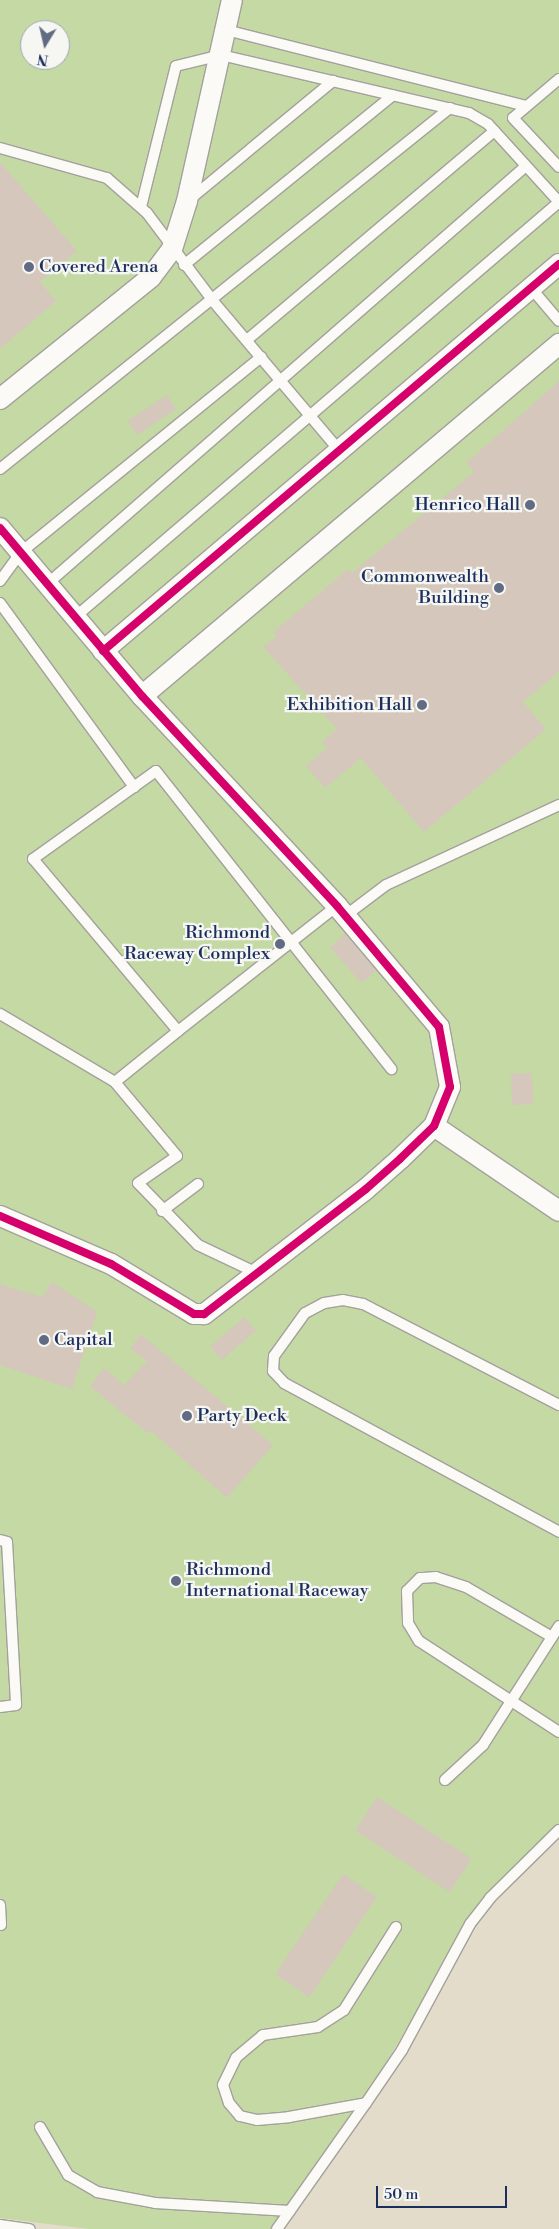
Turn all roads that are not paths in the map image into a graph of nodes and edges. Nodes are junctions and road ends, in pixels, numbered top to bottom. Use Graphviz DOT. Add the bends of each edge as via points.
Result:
graph roads {
  1 [pos="232,0"];
  2 [pos="226,30"];
  3 [pos="221,55"];
  4 [pos="559,79"];
  5 [pos="333,81"];
  6 [pos="393,95"];
  7 [pos="527,106"];
  8 [pos="450,108"];
  9 [pos="494,131"];
  10 [pos="0,148"];
  11 [pos="526,166"];
  12 [pos="559,167"];
  13 [pos="188,201"];
  14 [pos="559,202"];
  15 [pos="141,207"];
  16 [pos="172,249"];
  17 [pos="559,264"];
  18 [pos="184,265"];
  19 [pos="531,288"];
  20 [pos="213,301"];
  21 [pos="559,321"];
  22 [pos="247,340"];
  23 [pos="557,346"];
  24 [pos="261,356"];
  25 [pos="281,380"];
  26 [pos="0,398"];
  27 [pos="311,416"];
  28 [pos="339,450"];
  29 [pos="0,469"];
  30 [pos="0,528"];
  31 [pos="20,553"];
  32 [pos="0,581"];
  33 [pos="46,585"];
  34 [pos="0,603"];
  35 [pos="74,618"];
  36 [pos="103,651"];
  37 [pos="142,696"];
  38 [pos="134,787"];
  39 [pos="559,805"];
  40 [pos="341,911"];
  41 [pos="292,940"];
  42 [pos="0,1014"];
  43 [pos="178,1031"];
  44 [pos="391,1069"];
  45 [pos="114,1082"];
  46 [pos="434,1126"];
  47 [pos="198,1184"];
  48 [pos="559,1210"];
  49 [pos="162,1211"];
  50 [pos="0,1216"];
  51 [pos="256,1273"];
  52 [pos="559,1405"];
  53 [pos="559,1532"];
  54 [pos="0,1540"];
  55 [pos="559,1626"];
  56 [pos="552,1637"];
  57 [pos="511,1701"];
  58 [pos="0,1707"];
  59 [pos="559,1732"];
  60 [pos="445,1780"];
  61 [pos="559,1830"];
  62 [pos="0,1905"];
  63 [pos="2,1925"];
  64 [pos="396,1927"];
  65 [pos="366,2103"];
  66 [pos="40,2127"];
  67 [pos="290,2211"];
  68 [pos="0,2225"];
  69 [pos="30,2229"];
  70 [pos="277,2229"];
  1 -- 2 [label="street"];
  2 -- 3 [label="street"];
  2 -- 7 [label="lane"];
  3 -- 5 [label="lane"];
  3 -- 13 [label="street"];
  3 -- 15 [label="lane" via="176,66"];
  4 -- 7 [label="lane"];
  5 -- 6 [label="lane"];
  5 -- 13 [label="lane"];
  6 -- 8 [label="lane"];
  6 -- 18 [label="lane"];
  7 -- 12 [label="lane" via="513,118"];
  8 -- 9 [label="lane" via="480,118"];
  8 -- 20 [label="lane"];
  9 -- 11 [label="lane"];
  9 -- 22 [label="lane"];
  10 -- 15 [label="lane" via="107,178"];
  11 -- 14 [label="lane"];
  11 -- 25 [label="lane"];
  13 -- 16 [label="street"];
  14 -- 27 [label="lane"];
  15 -- 16 [label="lane"];
  16 -- 18 [label="lane"];
  16 -- 26 [label="street" via="151,277"];
  17 -- 19 [label="street"];
  18 -- 20 [label="lane"];
  19 -- 21 [label="lane"];
  19 -- 28 [label="street"];
  20 -- 22 [label="lane"];
  20 -- 29 [label="lane"];
  22 -- 24 [label="lane"];
  23 -- 37 [label="street"];
  24 -- 25 [label="lane"];
  24 -- 31 [label="lane"];
  25 -- 27 [label="lane"];
  25 -- 33 [label="lane"];
  27 -- 28 [label="lane"];
  27 -- 35 [label="lane"];
  28 -- 36 [label="street"];
  30 -- 31 [label="street"];
  31 -- 32 [label="lane"];
  31 -- 33 [label="street"];
  33 -- 35 [label="street"];
  34 -- 38 [label="lane"];
  35 -- 36 [label="street"];
  36 -- 37 [label="street"];
  37 -- 40 [label="street"];
  38 -- 41 [label="lane" via="156,771"];
  38 -- 43 [label="lane" via="33,859"];
  39 -- 40 [label="lane" via="386,886"];
  40 -- 41 [label="lane"];
  40 -- 46 [label="street" via="439,1028 450,1087"];
  41 -- 43 [label="lane"];
  41 -- 44 [label="lane"];
  42 -- 45 [label="lane"];
  43 -- 45 [label="lane"];
  45 -- 49 [label="lane" via="177,1156 138,1183"];
  46 -- 48 [label="street"];
  46 -- 51 [label="street" via="366,1189"];
  47 -- 49 [label="lane"];
  49 -- 51 [label="lane" via="198,1245"];
  50 -- 51 [label="street" via="111,1264 194,1314 204,1314"];
  52 -- 53 [label="lane" via="363,1304 343,1300 324,1303 305,1313 274,1356 273,1371 284,1384"];
  54 -- 58 [label="lane" via="7,1542 16,1705"];
  55 -- 56 [label="lane"];
  56 -- 57 [label="lane"];
  56 -- 57 [label="lane" via="466,1587 436,1577 420,1578 408,1591 408,1623 419,1641"];
  57 -- 59 [label="lane"];
  57 -- 60 [label="lane" via="483,1745"];
  61 -- 65 [label="lane" via="490,1898 470,1924 402,2050"];
  62 -- 63 [label="lane"];
  64 -- 65 [label="lane" via="344,2010 318,2027 263,2035 236,2058 223,2085 229,2103 240,2116 257,2120 339,2110"];
  65 -- 67 [label="lane"];
  66 -- 67 [label="lane" via="68,2175 97,2192 155,2203"];
  67 -- 70 [label="lane"];
  68 -- 69 [label="lane"];
}
